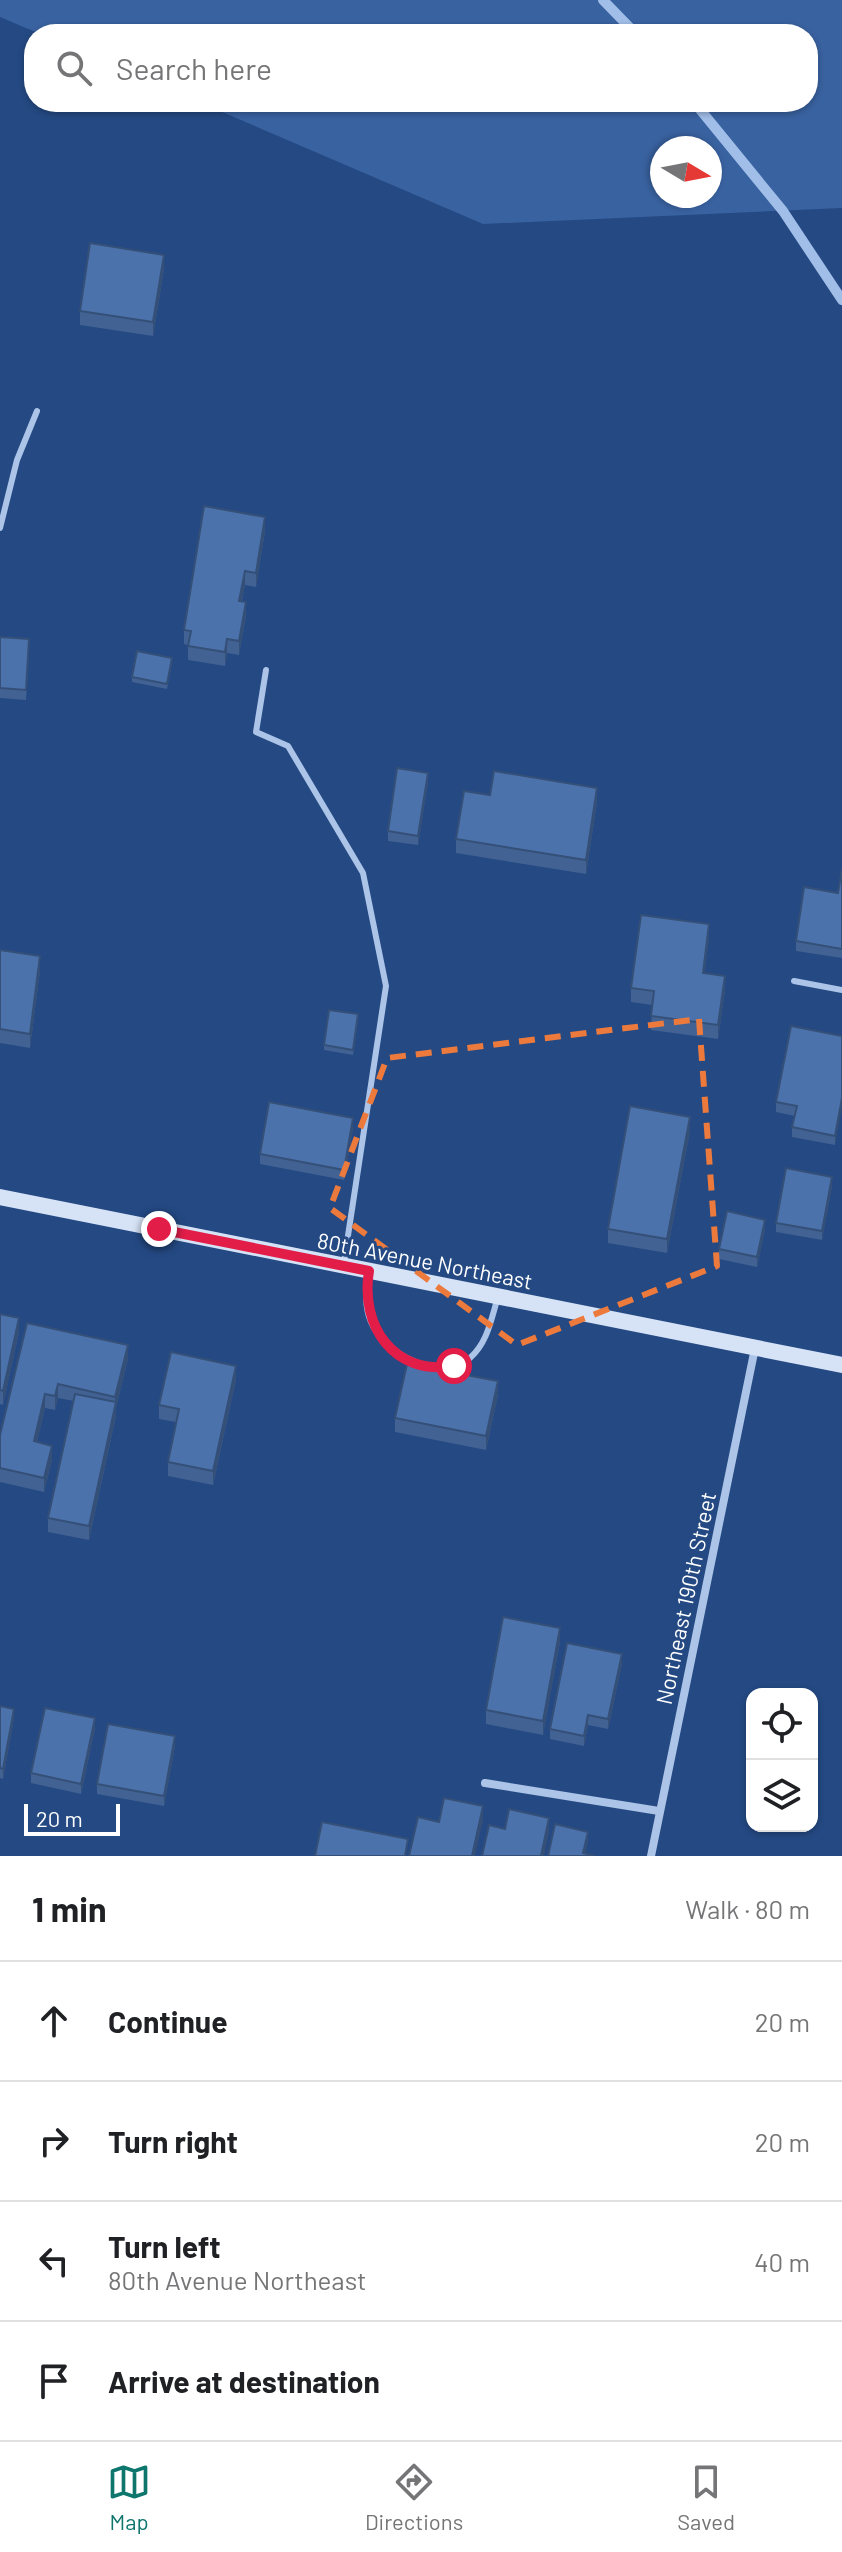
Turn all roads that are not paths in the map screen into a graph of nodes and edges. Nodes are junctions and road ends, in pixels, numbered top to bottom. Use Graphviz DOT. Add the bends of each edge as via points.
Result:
graph roads {
  1 [pos="37,411"];
  2 [pos="0,528"];
  3 [pos="266,670"];
  4 [pos="794,981"];
  5 [pos="842,990"];
  6 [pos="0,1197"];
  7 [pos="343,1265"];
  8 [pos="369,1271"];
  9 [pos="498,1297"];
  10 [pos="755,1348"];
  11 [pos="842,1365"];
  12 [pos="485,1783"];
  13 [pos="659,1811"];
  14 [pos="651,1856"];
  1 -- 2 [label="lane" via="17,460"];
  3 -- 7 [label="lane" via="256,732 288,746 363,873 386,986"];
  4 -- 5 [label="lane"];
  6 -- 7 [label="main road, 80th Avenue Northeast"];
  7 -- 8 [label="main road, 80th Avenue Northeast"];
  8 -- 9 [label="main road, 80th Avenue Northeast"];
  8 -- 9 [label="lane" via="366,1300 375,1330 391,1349 431,1366 454,1366 472,1356 486,1338"];
  9 -- 10 [label="main road, 80th Avenue Northeast"];
  10 -- 11 [label="main road, 80th Avenue Northeast"];
  10 -- 13 [label="street, Northeast 190th Street"];
  12 -- 13 [label="street"];
  13 -- 14 [label="street, Northeast 190th Street"];
}
